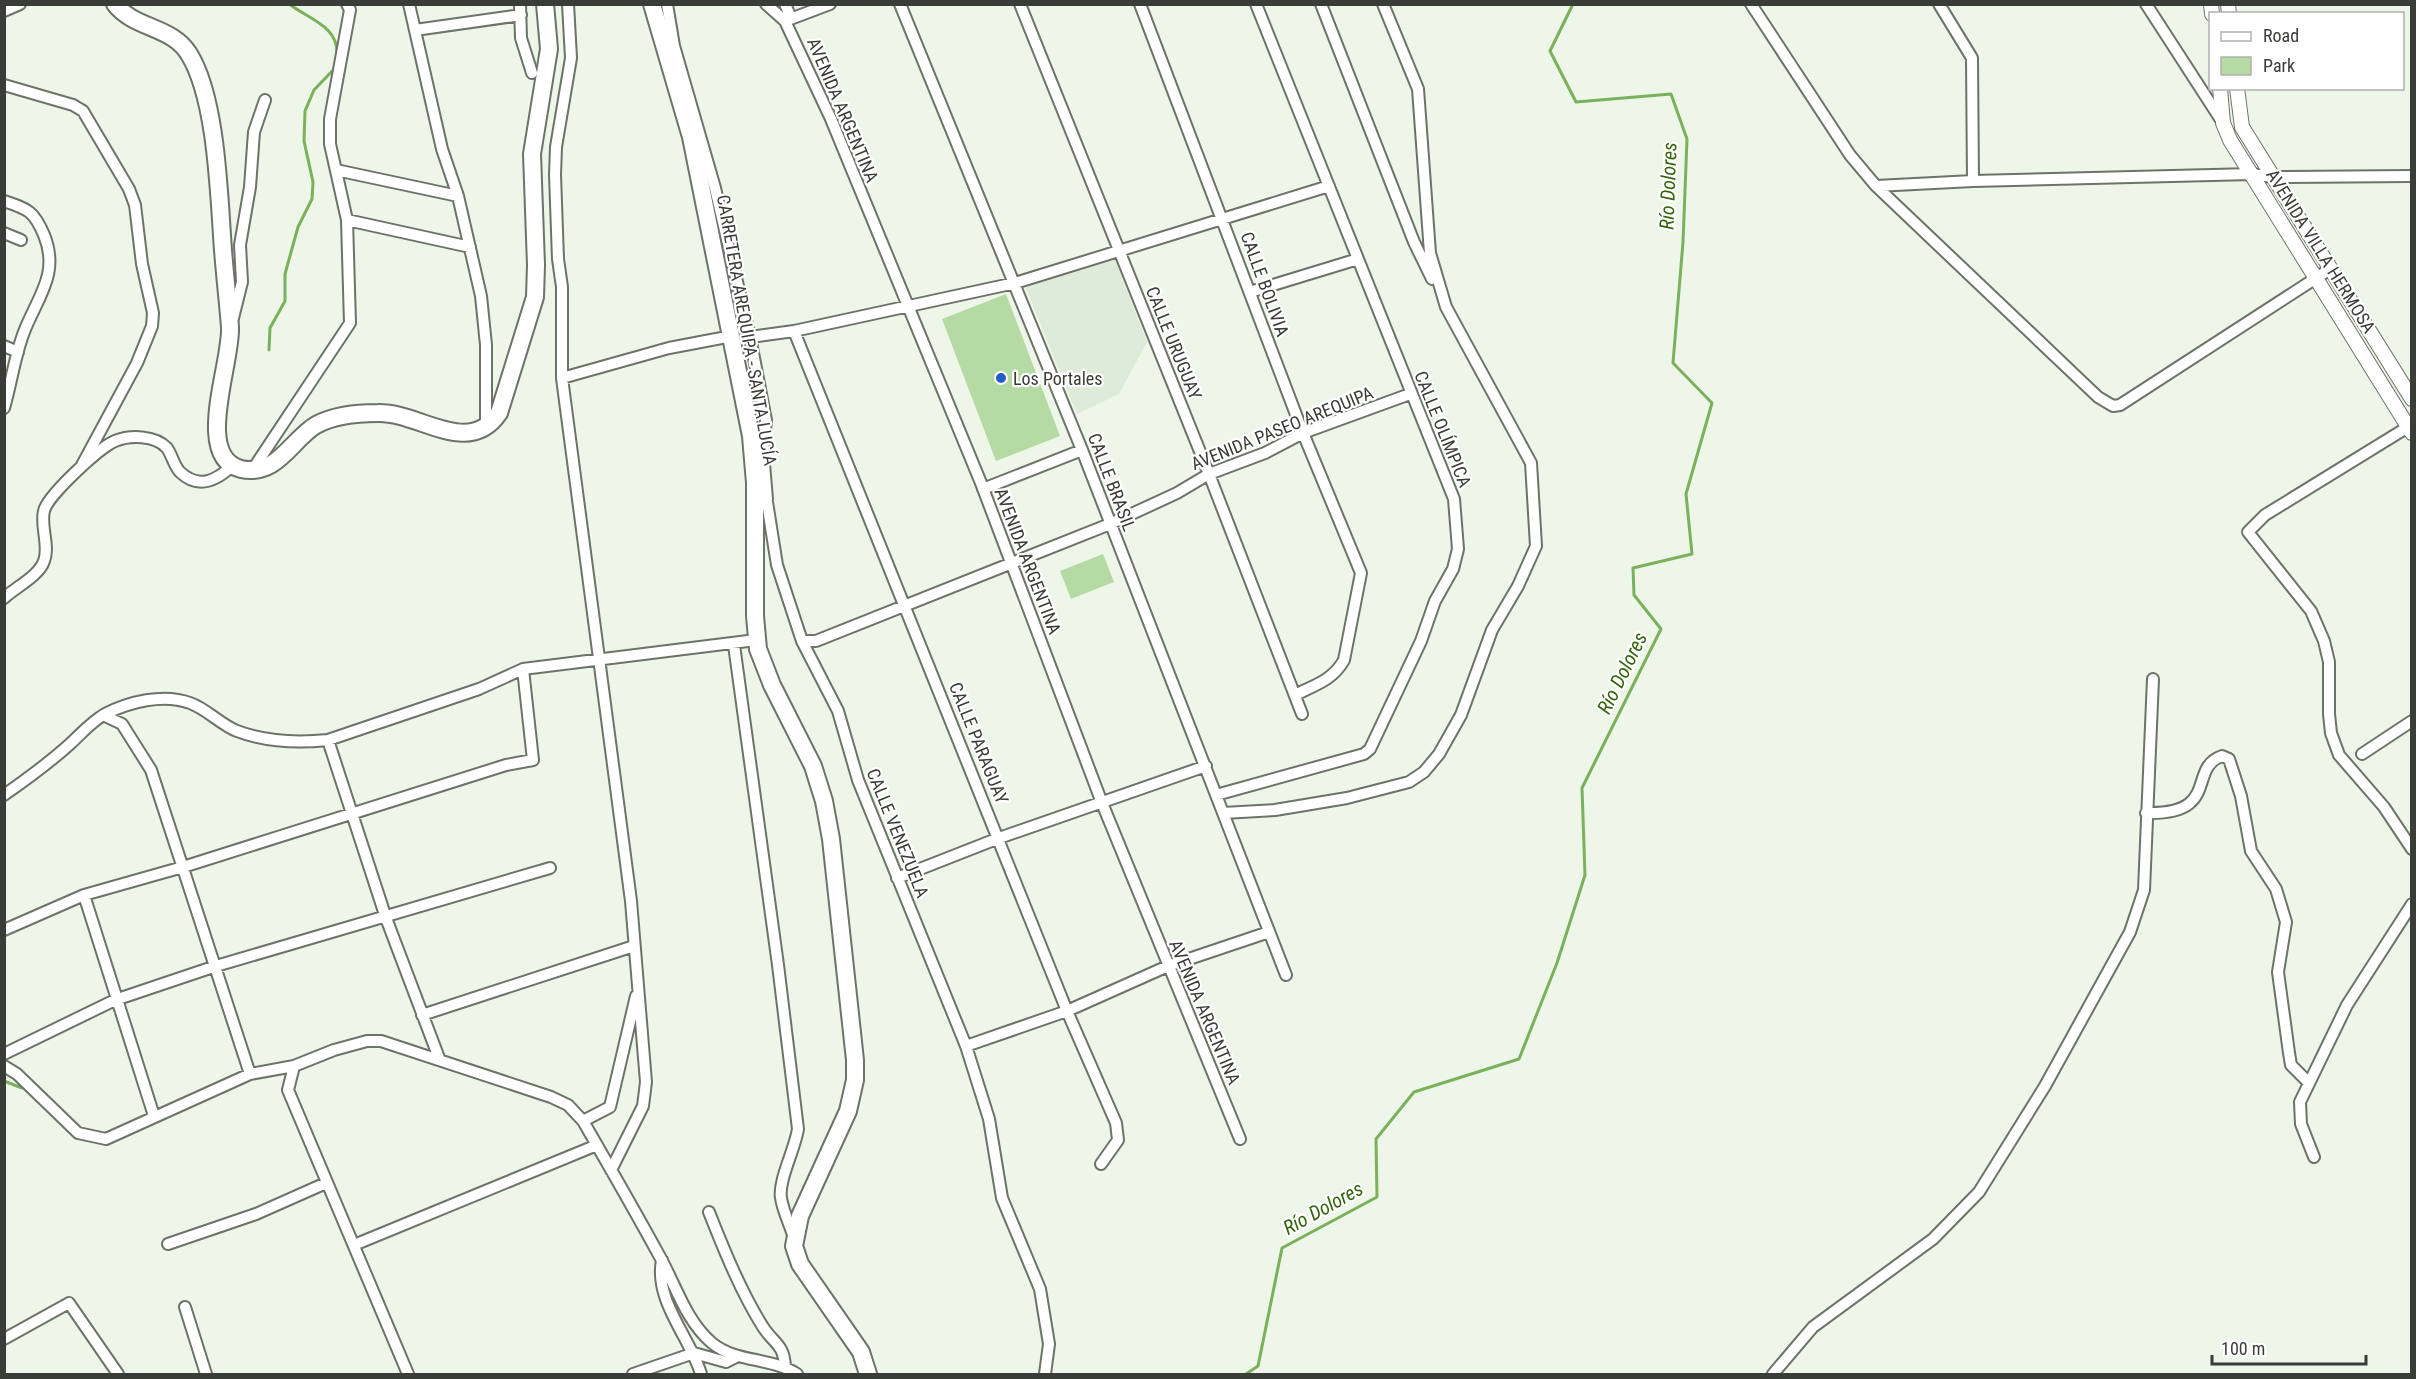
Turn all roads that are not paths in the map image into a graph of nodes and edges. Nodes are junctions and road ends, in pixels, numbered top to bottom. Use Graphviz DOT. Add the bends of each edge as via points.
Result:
graph roads {
  1 [pos="20,4"];
  2 [pos="115,4"];
  3 [pos="347,4"];
  4 [pos="409,4"];
  5 [pos="545,4"];
  6 [pos="568,4"];
  7 [pos="652,4"];
  8 [pos="667,4"];
  9 [pos="766,4"];
  10 [pos="785,4"];
  11 [pos="830,4"];
  12 [pos="900,4"];
  13 [pos="1020,4"];
  14 [pos="1140,4"];
  15 [pos="1256,4"];
  16 [pos="1321,4"];
  17 [pos="1383,4"];
  18 [pos="1751,4"];
  19 [pos="1939,4"];
  20 [pos="2146,4"];
  21 [pos="520,10"];
  22 [pos="4,11"];
  23 [pos="788,20"];
  24 [pos="415,30"];
  25 [pos="532,73"];
  26 [pos="4,85"];
  27 [pos="2220,90"];
  28 [pos="2237,90"];
  29 [pos="266,100"];
  30 [pos="2223,123"];
  31 [pos="336,170"];
  32 [pos="2252,174"];
  33 [pos="2412,176"];
  34 [pos="2272,177"];
  35 [pos="1973,180"];
  36 [pos="1329,186"];
  37 [pos="1876,186"];
  38 [pos="458,196"];
  39 [pos="4,201"];
  40 [pos="1223,218"];
  41 [pos="347,219"];
  42 [pos="4,233"];
  43 [pos="21,240"];
  44 [pos="470,247"];
  45 [pos="1119,251"];
  46 [pos="1358,258"];
  47 [pos="2330,269"];
  48 [pos="2316,278"];
  49 [pos="1015,284"];
  50 [pos="1250,292"];
  51 [pos="908,305"];
  52 [pos="1446,307"];
  53 [pos="230,327"];
  54 [pos="794,331"];
  55 [pos="732,336"];
  56 [pos="750,337"];
  57 [pos="4,346"];
  58 [pos="18,352"];
  59 [pos="562,378"];
  60 [pos="1410,394"];
  61 [pos="2412,399"];
  62 [pos="4,408"];
  63 [pos="486,426"];
  64 [pos="2410,428"];
  65 [pos="1303,433"];
  66 [pos="1082,450"];
  67 [pos="82,465"];
  68 [pos="232,466"];
  69 [pos="253,469"];
  70 [pos="1209,474"];
  71 [pos="755,483"];
  72 [pos="983,489"];
  73 [pos="767,502"];
  74 [pos="1110,524"];
  75 [pos="1011,563"];
  76 [pos="4,598"];
  77 [pos="906,607"];
  78 [pos="756,640"];
  79 [pos="802,641"];
  80 [pos="734,645"];
  81 [pos="598,658"];
  82 [pos="523,669"];
  83 [pos="2153,680"];
  84 [pos="1295,695"];
  85 [pos="1302,714"];
  86 [pos="103,715"];
  87 [pos="2412,721"];
  88 [pos="328,740"];
  89 [pos="2362,754"];
  90 [pos="1206,766"];
  91 [pos="4,795"];
  92 [pos="1216,795"];
  93 [pos="1102,803"];
  94 [pos="1223,813"];
  95 [pos="2146,813"];
  96 [pos="353,814"];
  97 [pos="999,838"];
  98 [pos="2412,849"];
  99 [pos="183,867"];
  100 [pos="550,868"];
  101 [pos="897,878"];
  102 [pos="84,895"];
  103 [pos="2412,904"];
  104 [pos="386,918"];
  105 [pos="4,930"];
  106 [pos="1269,932"];
  107 [pos="634,946"];
  108 [pos="216,966"];
  109 [pos="1168,966"];
  110 [pos="1286,975"];
  111 [pos="639,981"];
  112 [pos="115,1000"];
  113 [pos="1067,1011"];
  114 [pos="422,1015"];
  115 [pos="966,1046"];
  116 [pos="4,1054"];
  117 [pos="439,1058"];
  118 [pos="4,1066"];
  119 [pos="294,1066"];
  120 [pos="250,1074"];
  121 [pos="2308,1082"];
  122 [pos="154,1116"];
  123 [pos="583,1121"];
  124 [pos="1240,1139"];
  125 [pos="597,1145"];
  126 [pos="2314,1157"];
  127 [pos="1101,1164"];
  128 [pos="611,1170"];
  129 [pos="326,1183"];
  130 [pos="709,1212"];
  131 [pos="794,1239"];
  132 [pos="168,1244"];
  133 [pos="354,1245"];
  134 [pos="662,1259"];
  135 [pos="185,1307"];
  136 [pos="4,1339"];
  137 [pos="694,1353"];
  138 [pos="738,1356"];
  139 [pos="785,1367"];
  140 [pos="118,1374"];
  141 [pos="206,1374"];
  142 [pos="408,1374"];
  143 [pos="633,1374"];
  144 [pos="701,1374"];
  145 [pos="797,1374"];
  146 [pos="868,1374"];
  147 [pos="1045,1374"];
  148 [pos="1773,1374"];
  1 -- 22 [label="street"];
  2 -- 53 [label="main road" via="131,18 171,36 189,53 196,68 212,134"];
  3 -- 31 [label="street" via="350,10 330,119"];
  4 -- 24 [label="street"];
  5 -- 63 [label="main road" via="549,50 532,154 535,297 499,413"];
  6 -- 59 [label="street" via="571,58 555,175 562,287"];
  7 -- 55 [label="main road, CARRETERA AREQUIPA - SANTA LUCÍA" via="691,137"];
  8 -- 56 [label="street" via="674,46 715,188"];
  9 -- 23 [label="street, AVENIDA ARGENTINA"];
  10 -- 23 [label="street"];
  11 -- 23 [label="street"];
  12 -- 49 [label="street, CALLE BRASIL"];
  13 -- 45 [label="street, CALLE URUGUAY"];
  14 -- 40 [label="street, CALLE BOLIVIA"];
  15 -- 36 [label="street, CALLE OLÍMPICA"];
  16 -- 52 [label="street" via="1414,242"];
  17 -- 52 [label="street" via="1418,89 1430,253"];
  18 -- 37 [label="street" via="1850,155"];
  19 -- 35 [label="street" via="1972,58"];
  20 -- 30 [label="street"];
  21 -- 24 [label="street"];
  21 -- 25 [label="street" via="521,38"];
  23 -- 51 [label="street, AVENIDA ARGENTINA"];
  24 -- 38 [label="street" via="442,149"];
  26 -- 67 [label="street" via="83,111 135,206 152,327"];
  27 -- 30 [label="street, AVENIDA VILLA HERMOSA"];
  28 -- 34 [label="street, AVENIDA VILLA HERMOSA" via="2242,128"];
  29 -- 53 [label="street" via="254,132 240,245 242,282"];
  30 -- 32 [label="street, AVENIDA VILLA HERMOSA"];
  31 -- 38 [label="street"];
  31 -- 41 [label="street"];
  32 -- 34 [label="street"];
  32 -- 35 [label="street"];
  32 -- 48 [label="street, AVENIDA VILLA HERMOSA"];
  33 -- 34 [label="street"];
  34 -- 47 [label="street, AVENIDA VILLA HERMOSA"];
  35 -- 37 [label="street"];
  36 -- 40 [label="street"];
  36 -- 46 [label="street, CALLE OLÍMPICA"];
  37 -- 48 [label="street" via="2098,397 2113,406"];
  38 -- 44 [label="street"];
  39 -- 58 [label="street" via="27,208 37,218 51,259 48,278"];
  40 -- 45 [label="street"];
  40 -- 50 [label="street, CALLE BOLIVIA"];
  41 -- 44 [label="street"];
  41 -- 69 [label="street" via="350,322"];
  42 -- 43 [label="street"];
  44 -- 63 [label="street" via="485,316"];
  45 -- 49 [label="street"];
  45 -- 70 [label="street, CALLE URUGUAY"];
  46 -- 50 [label="street"];
  46 -- 60 [label="street, CALLE OLÍMPICA"];
  47 -- 48 [label="street"];
  47 -- 61 [label="street, AVENIDA VILLA HERMOSA"];
  48 -- 64 [label="street, AVENIDA VILLA HERMOSA"];
  49 -- 51 [label="street"];
  49 -- 66 [label="street, CALLE BRASIL"];
  50 -- 65 [label="street, CALLE BOLIVIA"];
  51 -- 54 [label="street"];
  51 -- 72 [label="street, AVENIDA ARGENTINA"];
  52 -- 94 [label="street" via="1531,463 1536,546 1492,630 1461,715 1424,772 1409,782 1347,798 1275,810"];
  53 -- 68 [label="main road" via="229,356 215,431 220,451"];
  54 -- 56 [label="street"];
  54 -- 77 [label="street, CALLE PARAGUAY"];
  55 -- 59 [label="street" via="669,348"];
  55 -- 71 [label="main road, CARRETERA AREQUIPA - SANTA LUCÍA" via="751,436"];
  56 -- 73 [label="street" via="766,420 763,452"];
  57 -- 58 [label="street"];
  58 -- 62 [label="street"];
  59 -- 81 [label="street"];
  60 -- 65 [label="street, AVENIDA PASEO AREQUIPA"];
  60 -- 92 [label="street, CALLE OLÍMPICA" via="1454,499 1458,549 1453,569 1393,696 1377,741 1364,754"];
  63 -- 69 [label="main road" via="463,434 389,413 339,417 313,427 274,463"];
  64 -- 98 [label="street" via="2265,514 2248,532 2311,611 2324,641 2329,662 2328,713 2339,755 2384,807"];
  65 -- 70 [label="street, AVENIDA PASEO AREQUIPA" via="1265,453"];
  65 -- 84 [label="street, CALLE BOLIVIA" via="1361,573 1341,666 1329,679"];
  66 -- 72 [label="street"];
  66 -- 74 [label="street, CALLE BRASIL"];
  67 -- 68 [label="street" via="112,442 128,437 147,438 166,447 180,472 200,481 215,480"];
  67 -- 76 [label="street" via="43,512 45,560 38,572"];
  68 -- 69 [label="main road"];
  70 -- 74 [label="street, AVENIDA PASEO AREQUIPA"];
  70 -- 84 [label="street, CALLE URUGUAY"];
  71 -- 73 [label="street, CALLE VENEZUELA"];
  71 -- 78 [label="main road, CARRETERA AREQUIPA - SANTA LUCÍA"];
  72 -- 75 [label="street, AVENIDA ARGENTINA"];
  73 -- 79 [label="street, CALLE VENEZUELA" via="777,565"];
  74 -- 75 [label="street, AVENIDA PASEO AREQUIPA"];
  74 -- 90 [label="street, CALLE BRASIL"];
  75 -- 77 [label="street, AVENIDA PASEO AREQUIPA"];
  75 -- 93 [label="street, AVENIDA ARGENTINA"];
  77 -- 79 [label="street, AVENIDA PASEO AREQUIPA" via="816,641"];
  77 -- 97 [label="street, CALLE PARAGUAY"];
  78 -- 80 [label="street"];
  78 -- 131 [label="main road, CARRETERA AREQUIPA - SANTA LUCÍA" via="772,685 813,766 824,801 855,1060 848,1111 800,1216"];
  79 -- 101 [label="street, CALLE VENEZUELA" via="838,711 858,780"];
  80 -- 81 [label="street"];
  80 -- 131 [label="street" via="798,1129 781,1196"];
  81 -- 82 [label="street"];
  81 -- 107 [label="street"];
  82 -- 88 [label="street" via="479,689"];
  82 -- 96 [label="street" via="533,760"];
  83 -- 95 [label="street"];
  84 -- 85 [label="street, CALLE URUGUAY"];
  86 -- 88 [label="street" via="133,702 190,703 237,731 290,741"];
  86 -- 91 [label="street"];
  86 -- 99 [label="street" via="122,724 151,770"];
  87 -- 89 [label="street"];
  88 -- 96 [label="street"];
  90 -- 92 [label="street, CALLE BRASIL"];
  90 -- 93 [label="street"];
  92 -- 94 [label="street, CALLE BRASIL"];
  93 -- 97 [label="street"];
  93 -- 109 [label="street, AVENIDA ARGENTINA"];
  94 -- 106 [label="street, CALLE BRASIL"];
  95 -- 121 [label="street" via="2166,814 2188,806 2216,758 2229,759 2251,850 2276,888 2286,922 2278,972 2289,1053 2291,1065"];
  95 -- 148 [label="street" via="2144,890 2130,932 2045,1086 1979,1192 1933,1239 1813,1327"];
  96 -- 99 [label="street"];
  96 -- 104 [label="street"];
  97 -- 101 [label="street"];
  97 -- 113 [label="street, CALLE PARAGUAY"];
  99 -- 102 [label="street"];
  99 -- 108 [label="street"];
  100 -- 104 [label="street"];
  101 -- 115 [label="street, CALLE VENEZUELA"];
  102 -- 105 [label="street"];
  102 -- 112 [label="street"];
  103 -- 121 [label="street" via="2348,1005"];
  104 -- 108 [label="street"];
  104 -- 114 [label="street"];
  106 -- 109 [label="street"];
  106 -- 110 [label="street, CALLE BRASIL"];
  107 -- 111 [label="street"];
  107 -- 114 [label="street"];
  108 -- 112 [label="street"];
  108 -- 120 [label="street"];
  109 -- 113 [label="street"];
  109 -- 124 [label="street, AVENIDA ARGENTINA"];
  111 -- 123 [label="street" via="610,1107"];
  111 -- 128 [label="street" via="646,1083 643,1106"];
  112 -- 116 [label="street"];
  112 -- 122 [label="street"];
  113 -- 115 [label="street"];
  113 -- 127 [label="street, CALLE PARAGUAY" via="1119,1133"];
  114 -- 117 [label="street"];
  115 -- 147 [label="street, CALLE VENEZUELA" via="989,1119 1002,1198 1040,1289 1049,1344"];
  117 -- 119 [label="street" via="381,1041 367,1041"];
  117 -- 123 [label="street" via="551,1097 568,1105"];
  118 -- 122 [label="street" via="78,1133 90,1138 106,1139"];
  119 -- 120 [label="street"];
  119 -- 129 [label="street" via="288,1090"];
  120 -- 122 [label="street"];
  121 -- 126 [label="street" via="2300,1102 2301,1124"];
  123 -- 125 [label="street"];
  125 -- 128 [label="street"];
  125 -- 133 [label="street"];
  128 -- 134 [label="street"];
  129 -- 132 [label="street" via="256,1214"];
  129 -- 133 [label="street"];
  130 -- 139 [label="street" via="764,1328 781,1347"];
  131 -- 146 [label="main road" via="800,1264 856,1344"];
  133 -- 142 [label="street"];
  134 -- 137 [label="street" via="659,1274 666,1298"];
  134 -- 138 [label="street" via="702,1333 714,1345"];
  135 -- 141 [label="street"];
  136 -- 140 [label="street" via="69,1303"];
  137 -- 138 [label="street" via="726,1362"];
  137 -- 143 [label="street"];
  137 -- 144 [label="street"];
  138 -- 139 [label="street"];
  139 -- 145 [label="street"];
}
